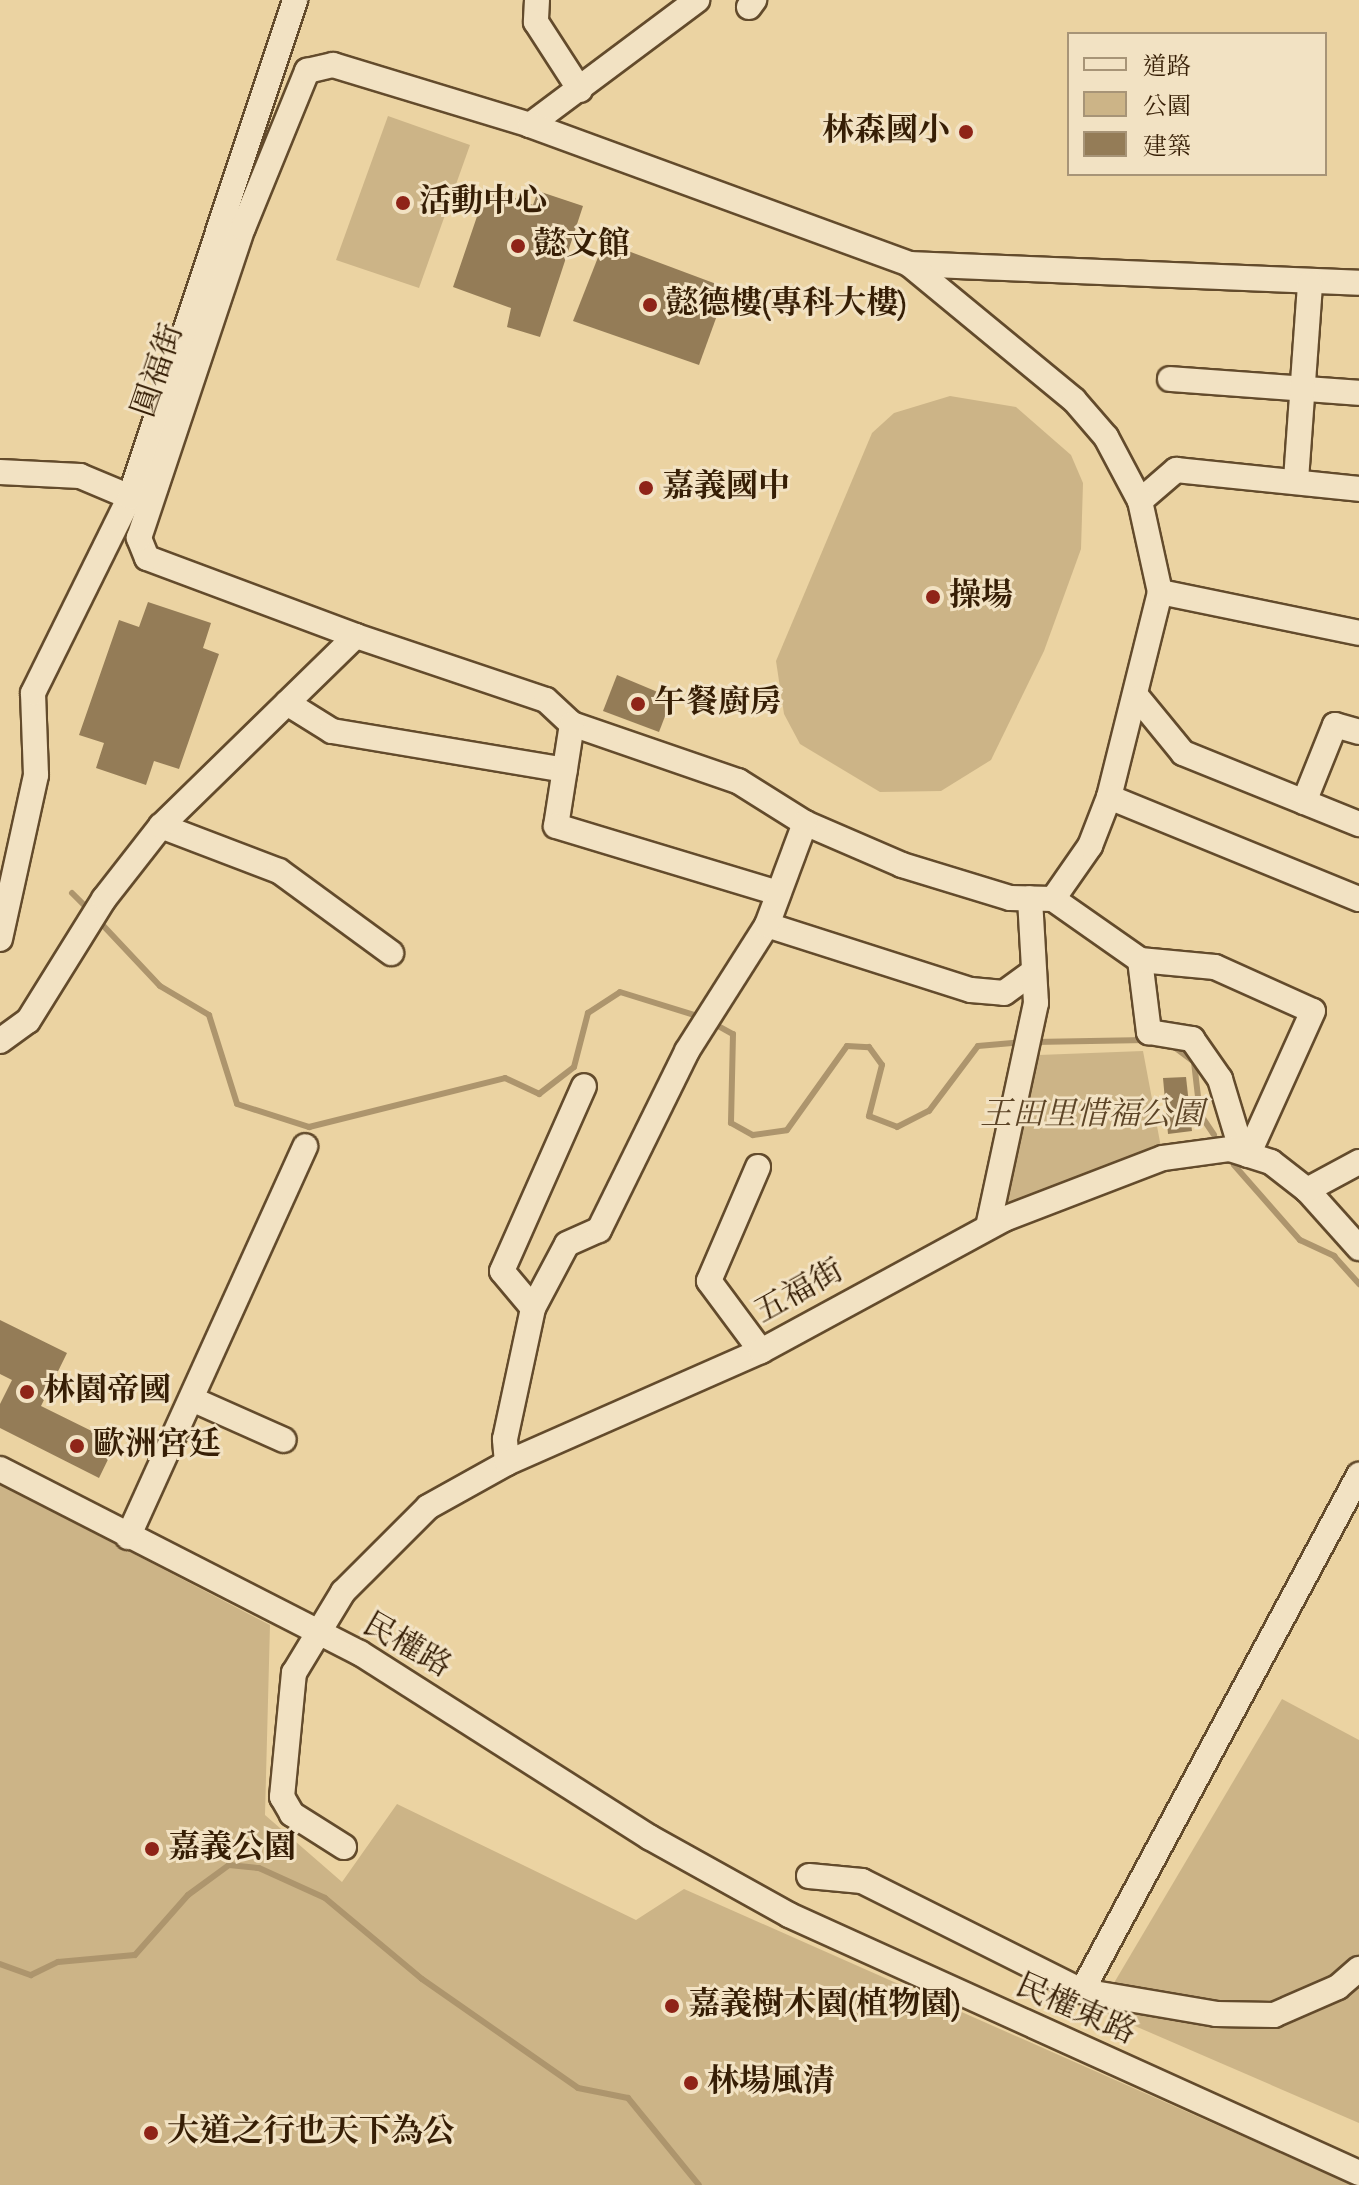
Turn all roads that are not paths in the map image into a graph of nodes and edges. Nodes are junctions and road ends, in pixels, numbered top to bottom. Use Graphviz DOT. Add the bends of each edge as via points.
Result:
graph roads {
  1 [pos="295,0"];
  2 [pos="537,0"];
  3 [pos="697,0"];
  4 [pos="580,90"];
  5 [pos="530,125"];
  6 [pos="909,264"];
  7 [pos="1310,283"];
  8 [pos="1359,283"];
  9 [pos="1170,379"];
  10 [pos="1303,390"];
  11 [pos="1359,393"];
  12 [pos="0,472"];
  13 [pos="1296,480"];
  14 [pos="1359,489"];
  15 [pos="130,497"];
  16 [pos="1140,501"];
  17 [pos="1160,592"];
  18 [pos="1359,633"];
  19 [pos="356,636"];
  20 [pos="1138,698"];
  21 [pos="287,703"];
  22 [pos="572,724"];
  23 [pos="1359,732"];
  24 [pos="565,770"];
  25 [pos="1109,797"];
  26 [pos="1304,802"];
  27 [pos="805,823"];
  28 [pos="1359,824"];
  29 [pos="161,826"];
  30 [pos="778,893"];
  31 [pos="1041,898"];
  32 [pos="1359,899"];
  33 [pos="767,925"];
  34 [pos="0,939"];
  35 [pos="391,953"];
  36 [pos="1140,960"];
  37 [pos="1034,971"];
  38 [pos="0,1041"];
  39 [pos="584,1086"];
  40 [pos="305,1146"];
  41 [pos="1245,1153"];
  42 [pos="1359,1162"];
  43 [pos="758,1167"];
  44 [pos="1307,1190"];
  45 [pos="988,1227"];
  46 [pos="1359,1248"];
  47 [pos="533,1308"];
  48 [pos="761,1351"];
  49 [pos="194,1400"];
  50 [pos="284,1440"];
  51 [pos="507,1463"];
  52 [pos="0,1469"];
  53 [pos="1359,1475"];
  54 [pos="128,1537"];
  55 [pos="316,1633"];
  56 [pos="344,1847"];
  57 [pos="809,1876"];
  58 [pos="767,1904"];
  59 [pos="1359,1969"];
  60 [pos="1082,1991"];
  61 [pos="1359,2173"];
  1 -- 15 [label="street, 圓福街"];
  2 -- 4 [label="street" via="536,22"];
  3 -- 4 [label="street"];
  4 -- 5 [label="street"];
  5 -- 6 [label="street"];
  5 -- 19 [label="street, 圓福街" via="333,65 307,71 181,410 139,538 147,558"];
  6 -- 7 [label="street"];
  6 -- 16 [label="street" via="1074,400 1106,437"];
  7 -- 8 [label="street"];
  7 -- 10 [label="street"];
  9 -- 10 [label="street"];
  10 -- 11 [label="street"];
  10 -- 13 [label="street"];
  12 -- 15 [label="street" via="80,476"];
  13 -- 14 [label="street"];
  13 -- 16 [label="street" via="1176,470"];
  15 -- 34 [label="street, 圓福街" via="33,693 36,775"];
  16 -- 17 [label="street"];
  17 -- 18 [label="street"];
  17 -- 20 [label="street"];
  19 -- 21 [label="street"];
  19 -- 22 [label="street" via="546,700"];
  20 -- 25 [label="street"];
  20 -- 26 [label="street" via="1183,753"];
  21 -- 24 [label="street" via="332,731"];
  21 -- 29 [label="street"];
  22 -- 24 [label="street"];
  22 -- 27 [label="street" via="738,781"];
  23 -- 26 [label="street" via="1335,725"];
  24 -- 30 [label="street" via="556,826"];
  25 -- 31 [label="street" via="1090,846"];
  25 -- 32 [label="street"];
  26 -- 28 [label="street"];
  27 -- 30 [label="street"];
  27 -- 31 [label="street" via="902,865"];
  29 -- 35 [label="street" via="279,871"];
  29 -- 38 [label="street" via="104,899 28,1021"];
  30 -- 33 [label="street"];
  31 -- 36 [label="street"];
  31 -- 37 [label="street"];
  33 -- 37 [label="street" via="971,990 1004,993"];
  33 -- 47 [label="street" via="706,1020 599,1230 567,1244"];
  36 -- 41 [label="street" via="1149,1032 1192,1039 1220,1079"];
  36 -- 41 [label="street" via="1215,967 1313,1011"];
  37 -- 45 [label="street" via="1027,1042"];
  39 -- 47 [label="street" via="502,1271"];
  40 -- 49 [label="street"];
  41 -- 44 [label="street, 五福街" via="1271,1162"];
  41 -- 45 [label="street, 五福街" via="1163,1158"];
  42 -- 44 [label="street"];
  43 -- 48 [label="street" via="709,1281"];
  44 -- 46 [label="street, 五福街"];
  45 -- 48 [label="street, 五福街"];
  47 -- 51 [label="street" via="505,1439"];
  48 -- 51 [label="street, 五福街"];
  49 -- 50 [label="street"];
  49 -- 54 [label="street"];
  51 -- 55 [label="street, 五福街" via="428,1507 343,1592"];
  52 -- 54 [label="street, 民權路"];
  53 -- 60 [label="street"];
  54 -- 55 [label="street, 民權路"];
  55 -- 56 [label="street, 五福街" via="294,1673 282,1797 292,1814"];
  55 -- 58 [label="street, 民權路"];
  57 -- 60 [label="street" via="862,1881"];
  58 -- 61 [label="street, 民權東路"];
  59 -- 60 [label="street" via="1338,1987 1274,2015 1216,2014"];
}
